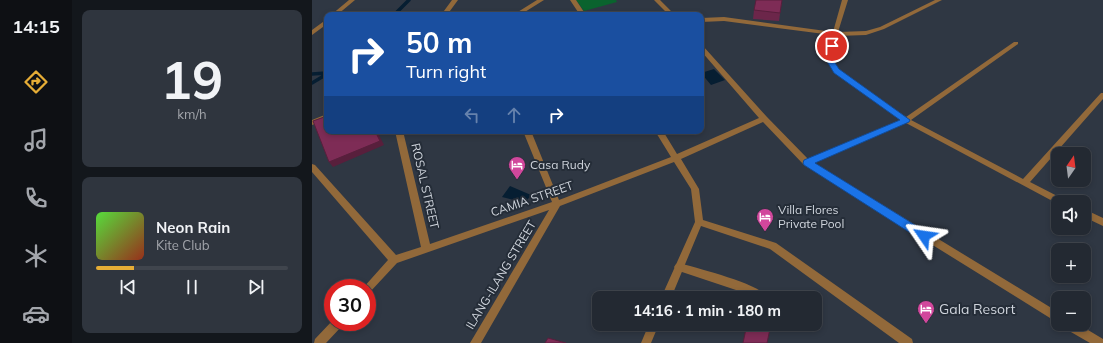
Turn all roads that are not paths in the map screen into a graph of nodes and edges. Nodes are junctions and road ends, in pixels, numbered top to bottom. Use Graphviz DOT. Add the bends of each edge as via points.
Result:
graph roads {
  1 [pos="352,0"];
  2 [pos="455,0"];
  3 [pos="541,0"];
  4 [pos="573,0"];
  5 [pos="657,0"];
  6 [pos="845,0"];
  7 [pos="939,0"];
  8 [pos="338,12"];
  9 [pos="446,12"];
  10 [pos="521,12"];
  11 [pos="581,12"];
  12 [pos="669,12"];
  13 [pos="704,19"];
  14 [pos="324,23"];
  15 [pos="312,33"];
  16 [pos="835,34"];
  17 [pos="1016,43"];
  18 [pos="704,50"];
  19 [pos="1103,95"];
  20 [pos="324,117"];
  21 [pos="764,118"];
  22 [pos="906,120"];
  23 [pos="312,123"];
  24 [pos="400,134"];
  25 [pos="528,134"];
  26 [pos="661,134"];
  27 [pos="676,158"];
  28 [pos="807,163"];
  29 [pos="312,167"];
  30 [pos="1024,183"];
  31 [pos="1051,196"];
  32 [pos="557,204"];
  33 [pos="1091,216"];
  34 [pos="698,222"];
  35 [pos="1103,222"];
  36 [pos="426,248"];
  37 [pos="394,260"];
  38 [pos="679,267"];
  39 [pos="376,279"];
  40 [pos="669,291"];
  41 [pos="752,291"];
  42 [pos="1051,314"];
  43 [pos="330,331"];
  44 [pos="651,331"];
  45 [pos="1080,331"];
  46 [pos="319,343"];
  47 [pos="475,343"];
  48 [pos="646,343"];
  49 [pos="908,343"];
  50 [pos="1100,343"];
  1 -- 8 [label="street"];
  2 -- 9 [label="street"];
  3 -- 10 [label="street"];
  4 -- 11 [label="street"];
  5 -- 12 [label="street"];
  6 -- 16 [label="street"];
  7 -- 16 [label="street" via="882,28 866,33"];
  13 -- 16 [label="street" via="724,19"];
  14 -- 15 [label="street"];
  16 -- 22 [label="street" via="828,58 837,71"];
  17 -- 22 [label="street"];
  18 -- 21 [label="street"];
  19 -- 30 [label="street"];
  20 -- 23 [label="street"];
  21 -- 27 [label="street, CAMIA STREET"];
  21 -- 28 [label="street"];
  22 -- 28 [label="street"];
  22 -- 30 [label="street"];
  24 -- 36 [label="street, ROSAL STREET"];
  25 -- 32 [label="street"];
  26 -- 27 [label="street"];
  27 -- 32 [label="street, CAMIA STREET"];
  27 -- 34 [label="street" via="695,189"];
  28 -- 42 [label="street"];
  29 -- 37 [label="street"];
  30 -- 31 [label="street"];
  32 -- 36 [label="street, CAMIA STREET"];
  32 -- 47 [label="street, ILANG-ILANG STREET"];
  33 -- 35 [label="street"];
  34 -- 38 [label="street"];
  34 -- 49 [label="street" via="773,246"];
  36 -- 37 [label="street, CAMIA STREET"];
  37 -- 39 [label="street"];
  38 -- 40 [label="street"];
  38 -- 41 [label="street"];
  43 -- 46 [label="street"];
  44 -- 48 [label="street"];
  45 -- 50 [label="street"];
}
